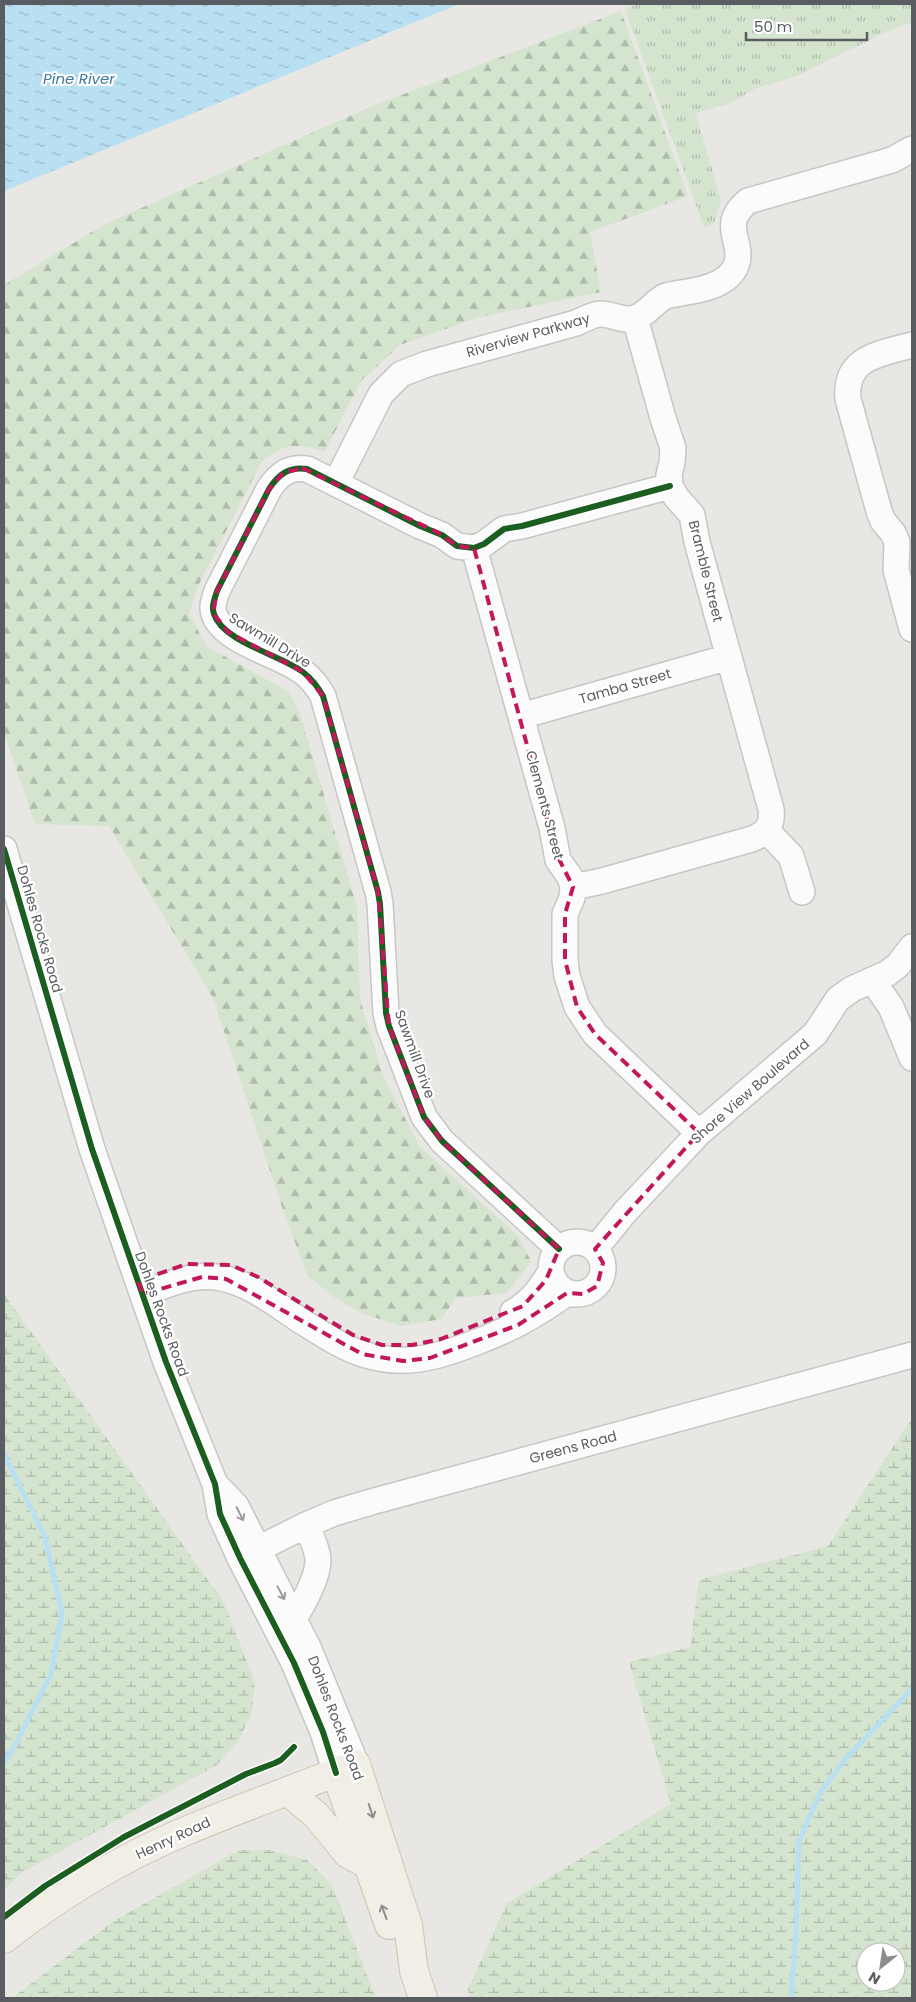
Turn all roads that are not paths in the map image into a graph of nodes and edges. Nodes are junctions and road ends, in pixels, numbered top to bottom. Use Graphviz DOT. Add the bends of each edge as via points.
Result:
graph roads {
  1 [pos="912,149"];
  2 [pos="635,318"];
  3 [pos="912,346"];
  4 [pos="336,483"];
  5 [pos="670,486"];
  6 [pos="905,540"];
  7 [pos="474,548"];
  8 [pos="912,629"];
  9 [pos="729,658"];
  10 [pos="520,716"];
  11 [pos="766,830"];
  12 [pos="4,849"];
  13 [pos="573,887"];
  14 [pos="802,892"];
  15 [pos="912,947"];
  16 [pos="874,981"];
  17 [pos="912,1058"];
  18 [pos="699,1133"];
  19 [pos="595,1248"];
  20 [pos="555,1260"];
  21 [pos="140,1288"];
  22 [pos="567,1293"];
  23 [pos="912,1355"];
  24 [pos="306,1526"];
  25 [pos="249,1554"];
  26 [pos="294,1618"];
  27 [pos="346,1768"];
  28 [pos="288,1791"];
  29 [pos="367,1864"];
  30 [pos="4,1939"];
  31 [pos="414,1971"];
  32 [pos="423,1998"];
  1 -- 2 [label="street" via="892,160 748,201 739,210 733,225 738,258 730,276 714,285 665,296"];
  2 -- 4 [label="street, Riverview Parkway" via="595,315 401,374 381,394"];
  2 -- 5 [label="street" via="673,448"];
  3 -- 6 [label="street" via="862,362 852,372 847,386 879,511 893,533"];
  4 -- 7 [label="street, Sawmill Drive" via="437,532 457,546"];
  4 -- 20 [label="street, Sawmill Drive" via="302,468 288,470 278,476 217,591 214,613 228,632 303,672 323,696 378,892 388,1026 424,1117 442,1141"];
  5 -- 7 [label="street" via="508,528"];
  5 -- 9 [label="street, Bramble Street" via="692,516"];
  6 -- 8 [label="street" via="896,570"];
  7 -- 10 [label="street, Clements Street"];
  9 -- 10 [label="street, Tamba Street"];
  9 -- 11 [label="street, Bramble Street" via="770,809 771,822"];
  10 -- 13 [label="street, Clements Street" via="558,860"];
  11 -- 13 [label="street" via="752,839"];
  11 -- 14 [label="street" via="791,856"];
  12 -- 21 [label="street, Dohles Rocks Road" via="92,1149"];
  13 -- 18 [label="street" via="565,914 565,960 577,1007 594,1034"];
  15 -- 16 [label="street, Shore View Boulevard" via="898,965"];
  16 -- 17 [label="street" via="891,1007"];
  16 -- 18 [label="street, Shore View Boulevard" via="852,989 838,999 815,1034"];
  18 -- 19 [label="street, Shore View Boulevard"];
  19 -- 20 [label="street" via="573,1242"];
  19 -- 22 [label="street" via="604,1271 597,1286 583,1294"];
  20 -- 21 [label="street" via="535,1295 513,1312 427,1344 398,1346 382,1345 353,1335 258,1277 231,1265 187,1264"];
  20 -- 22 [label="street" via="556,1284"];
  21 -- 22 [label="street" via="189,1278 226,1279 250,1288 336,1343 368,1356 403,1361 430,1358 505,1331"];
  21 -- 25 [label="street, Dohles Rocks Road" via="184,1410 215,1484 236,1506"];
  23 -- 24 [label="street, Greens Road" via="371,1502"];
  24 -- 25 [label="street, Greens Road"];
  24 -- 26 [label="street" via="318,1564"];
  25 -- 26 [label="street, Dohles Rocks Road, one-way"];
  25 -- 27 [label="street, Dohles Rocks Road" via="323,1732"];
  26 -- 27 [label="street, Dohles Rocks Road" via="323,1680"];
  27 -- 28 [label="main road, Henry Road"];
  27 -- 29 [label="main road, Dohles Rocks Road"];
  27 -- 31 [label="main road, Dohles Rocks Road, one-way" via="408,1925"];
  28 -- 29 [label="main road" via="316,1815 348,1854"];
  28 -- 30 [label="main road, Henry Road" via="152,1847 92,1880"];
  31 -- 29 [label="main road, Dohles Rocks Road, one-way" via="392,1934"];
  31 -- 32 [label="main road, Dohles Rocks Road"];
}
